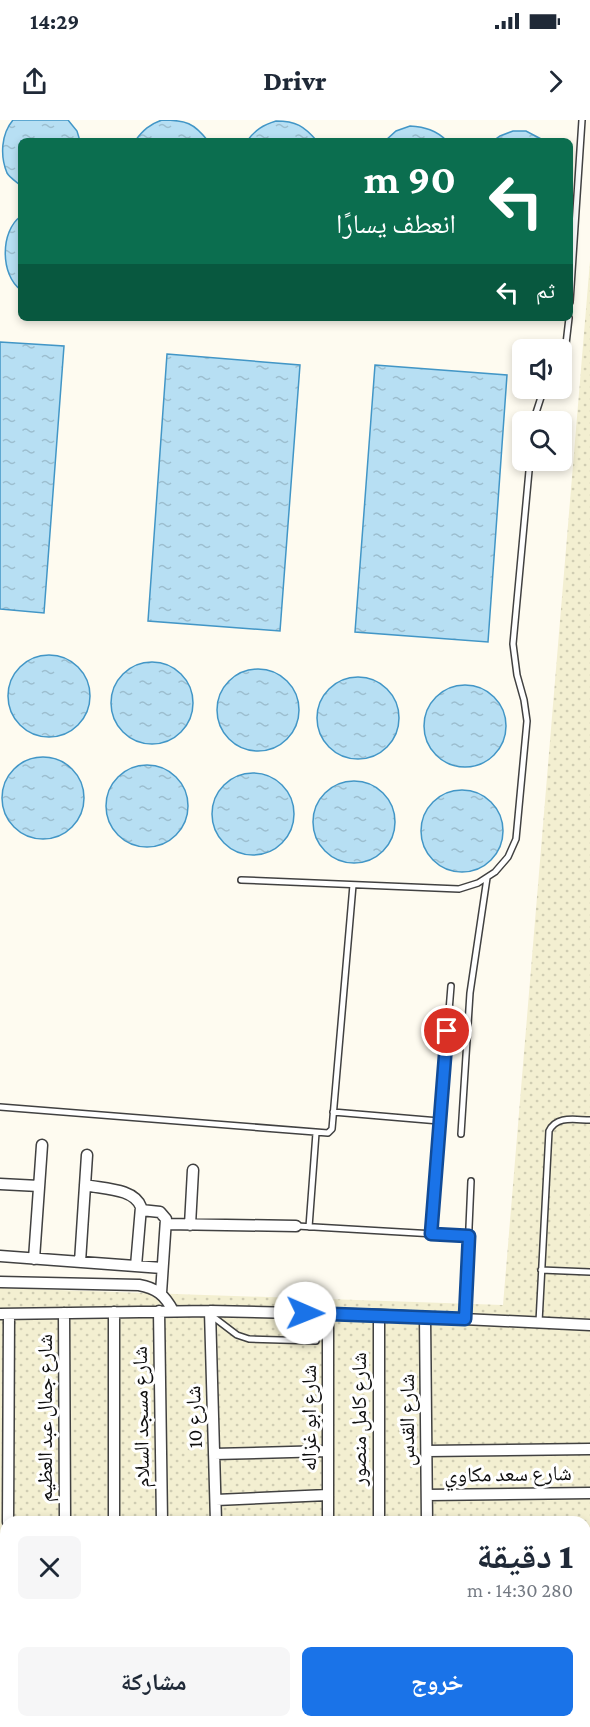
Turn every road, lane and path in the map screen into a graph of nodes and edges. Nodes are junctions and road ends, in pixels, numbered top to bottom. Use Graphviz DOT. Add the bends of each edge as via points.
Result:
graph roads {
  1 [pos="582,120"];
  2 [pos="573,256"];
  3 [pos="569,321"];
  4 [pos="567,339"];
  5 [pos="529,471"];
  6 [pos="487,878"];
  7 [pos="241,880"];
  8 [pos="353,885"];
  9 [pos="451,986"];
  10 [pos="0,1107"];
  11 [pos="333,1112"];
  12 [pos="590,1120"];
  13 [pos="439,1121"];
  14 [pos="316,1133"];
  15 [pos="461,1134"];
  16 [pos="42,1145"];
  17 [pos="87,1155"];
  18 [pos="193,1170"];
  19 [pos="471,1181"];
  20 [pos="0,1184"];
  21 [pos="85,1185"];
  22 [pos="39,1186"];
  23 [pos="141,1210"];
  24 [pos="166,1224"];
  25 [pos="190,1224"];
  26 [pos="296,1226"];
  27 [pos="309,1227"];
  28 [pos="431,1234"];
  29 [pos="469,1236"];
  30 [pos="0,1256"];
  31 [pos="34,1259"];
  32 [pos="80,1262"];
  33 [pos="136,1266"];
  34 [pos="162,1268"];
  35 [pos="541,1270"];
  36 [pos="590,1272"];
  37 [pos="0,1282"];
  38 [pos="161,1293"];
  39 [pos="159,1311"];
  40 [pos="173,1311"];
  41 [pos="114,1312"];
  42 [pos="64,1313"];
  43 [pos="211,1313"];
  44 [pos="4,1314"];
  45 [pos="328,1314"];
  46 [pos="379,1315"];
  47 [pos="425,1317"];
  48 [pos="465,1319"];
  49 [pos="539,1322"];
  50 [pos="590,1325"];
  51 [pos="316,1341"];
  52 [pos="590,1449"];
  53 [pos="328,1451"];
  54 [pos="426,1451"];
  55 [pos="214,1454"];
  56 [pos="590,1493"];
  57 [pos="427,1495"];
  58 [pos="328,1496"];
  59 [pos="216,1500"];
  60 [pos="8,1516"];
  61 [pos="65,1516"];
  62 [pos="114,1516"];
  63 [pos="162,1516"];
  64 [pos="216,1516"];
  65 [pos="328,1516"];
  66 [pos="379,1516"];
  67 [pos="427,1516"];
  1 -- 2 [label="lane"];
  3 -- 4 [label="lane"];
  5 -- 6 [label="lane" via="513,644 527,721 516,839 508,857"];
  6 -- 8 [label="lane" via="459,889"];
  6 -- 15 [label="lane" via="470,993"];
  7 -- 8 [label="lane"];
  8 -- 11 [label="lane"];
  9 -- 13 [label="lane"];
  10 -- 14 [label="lane"];
  11 -- 13 [label="lane"];
  11 -- 14 [label="lane" via="331,1131"];
  12 -- 35 [label="lane" via="561,1119 549,1131"];
  13 -- 28 [label="lane"];
  14 -- 27 [label="lane"];
  16 -- 22 [label="street"];
  17 -- 21 [label="street"];
  18 -- 25 [label="street"];
  19 -- 29 [label="lane"];
  20 -- 22 [label="street"];
  21 -- 23 [label="street" via="131,1194 139,1201"];
  21 -- 32 [label="street"];
  22 -- 31 [label="street"];
  23 -- 24 [label="street" via="160,1212"];
  23 -- 33 [label="street"];
  24 -- 25 [label="street"];
  24 -- 34 [label="street"];
  25 -- 26 [label="street"];
  26 -- 27 [label="lane"];
  27 -- 28 [label="lane"];
  28 -- 29 [label="lane"];
  29 -- 48 [label="lane"];
  30 -- 31 [label="street"];
  31 -- 32 [label="street"];
  32 -- 33 [label="street"];
  33 -- 34 [label="street"];
  34 -- 38 [label="street"];
  35 -- 36 [label="lane"];
  35 -- 49 [label="lane"];
  37 -- 38 [label="street" via="139,1286"];
  38 -- 40 [label="street"];
  39 -- 40 [label="street"];
  39 -- 41 [label="street"];
  39 -- 63 [label="street, شارع مسجد السلام"];
  40 -- 43 [label="street"];
  41 -- 42 [label="street"];
  41 -- 62 [label="street"];
  42 -- 44 [label="street"];
  42 -- 61 [label="street, شارع جمال عبد العظيم"];
  43 -- 45 [label="street"];
  43 -- 51 [label="lane" via="243,1338"];
  43 -- 55 [label="street, شارع 10"];
  44 -- 60 [label="street"];
  45 -- 46 [label="street"];
  45 -- 53 [label="street, شارع ابو غزاله"];
  46 -- 47 [label="street"];
  46 -- 66 [label="street, شارع كامل منصور"];
  47 -- 48 [label="street"];
  47 -- 54 [label="street, شارع القدس"];
  48 -- 49 [label="street"];
  49 -- 50 [label="street"];
  52 -- 54 [label="street"];
  53 -- 55 [label="street"];
  53 -- 58 [label="street, شارع ابو غزاله"];
  54 -- 57 [label="street, شارع القدس"];
  55 -- 59 [label="street, شارع 10"];
  56 -- 57 [label="street, شارع سعد مكاوي"];
  57 -- 67 [label="street, شارع القدس"];
  58 -- 59 [label="street"];
  58 -- 65 [label="street, شارع ابو غزاله"];
  59 -- 64 [label="street, شارع 10"];
}
